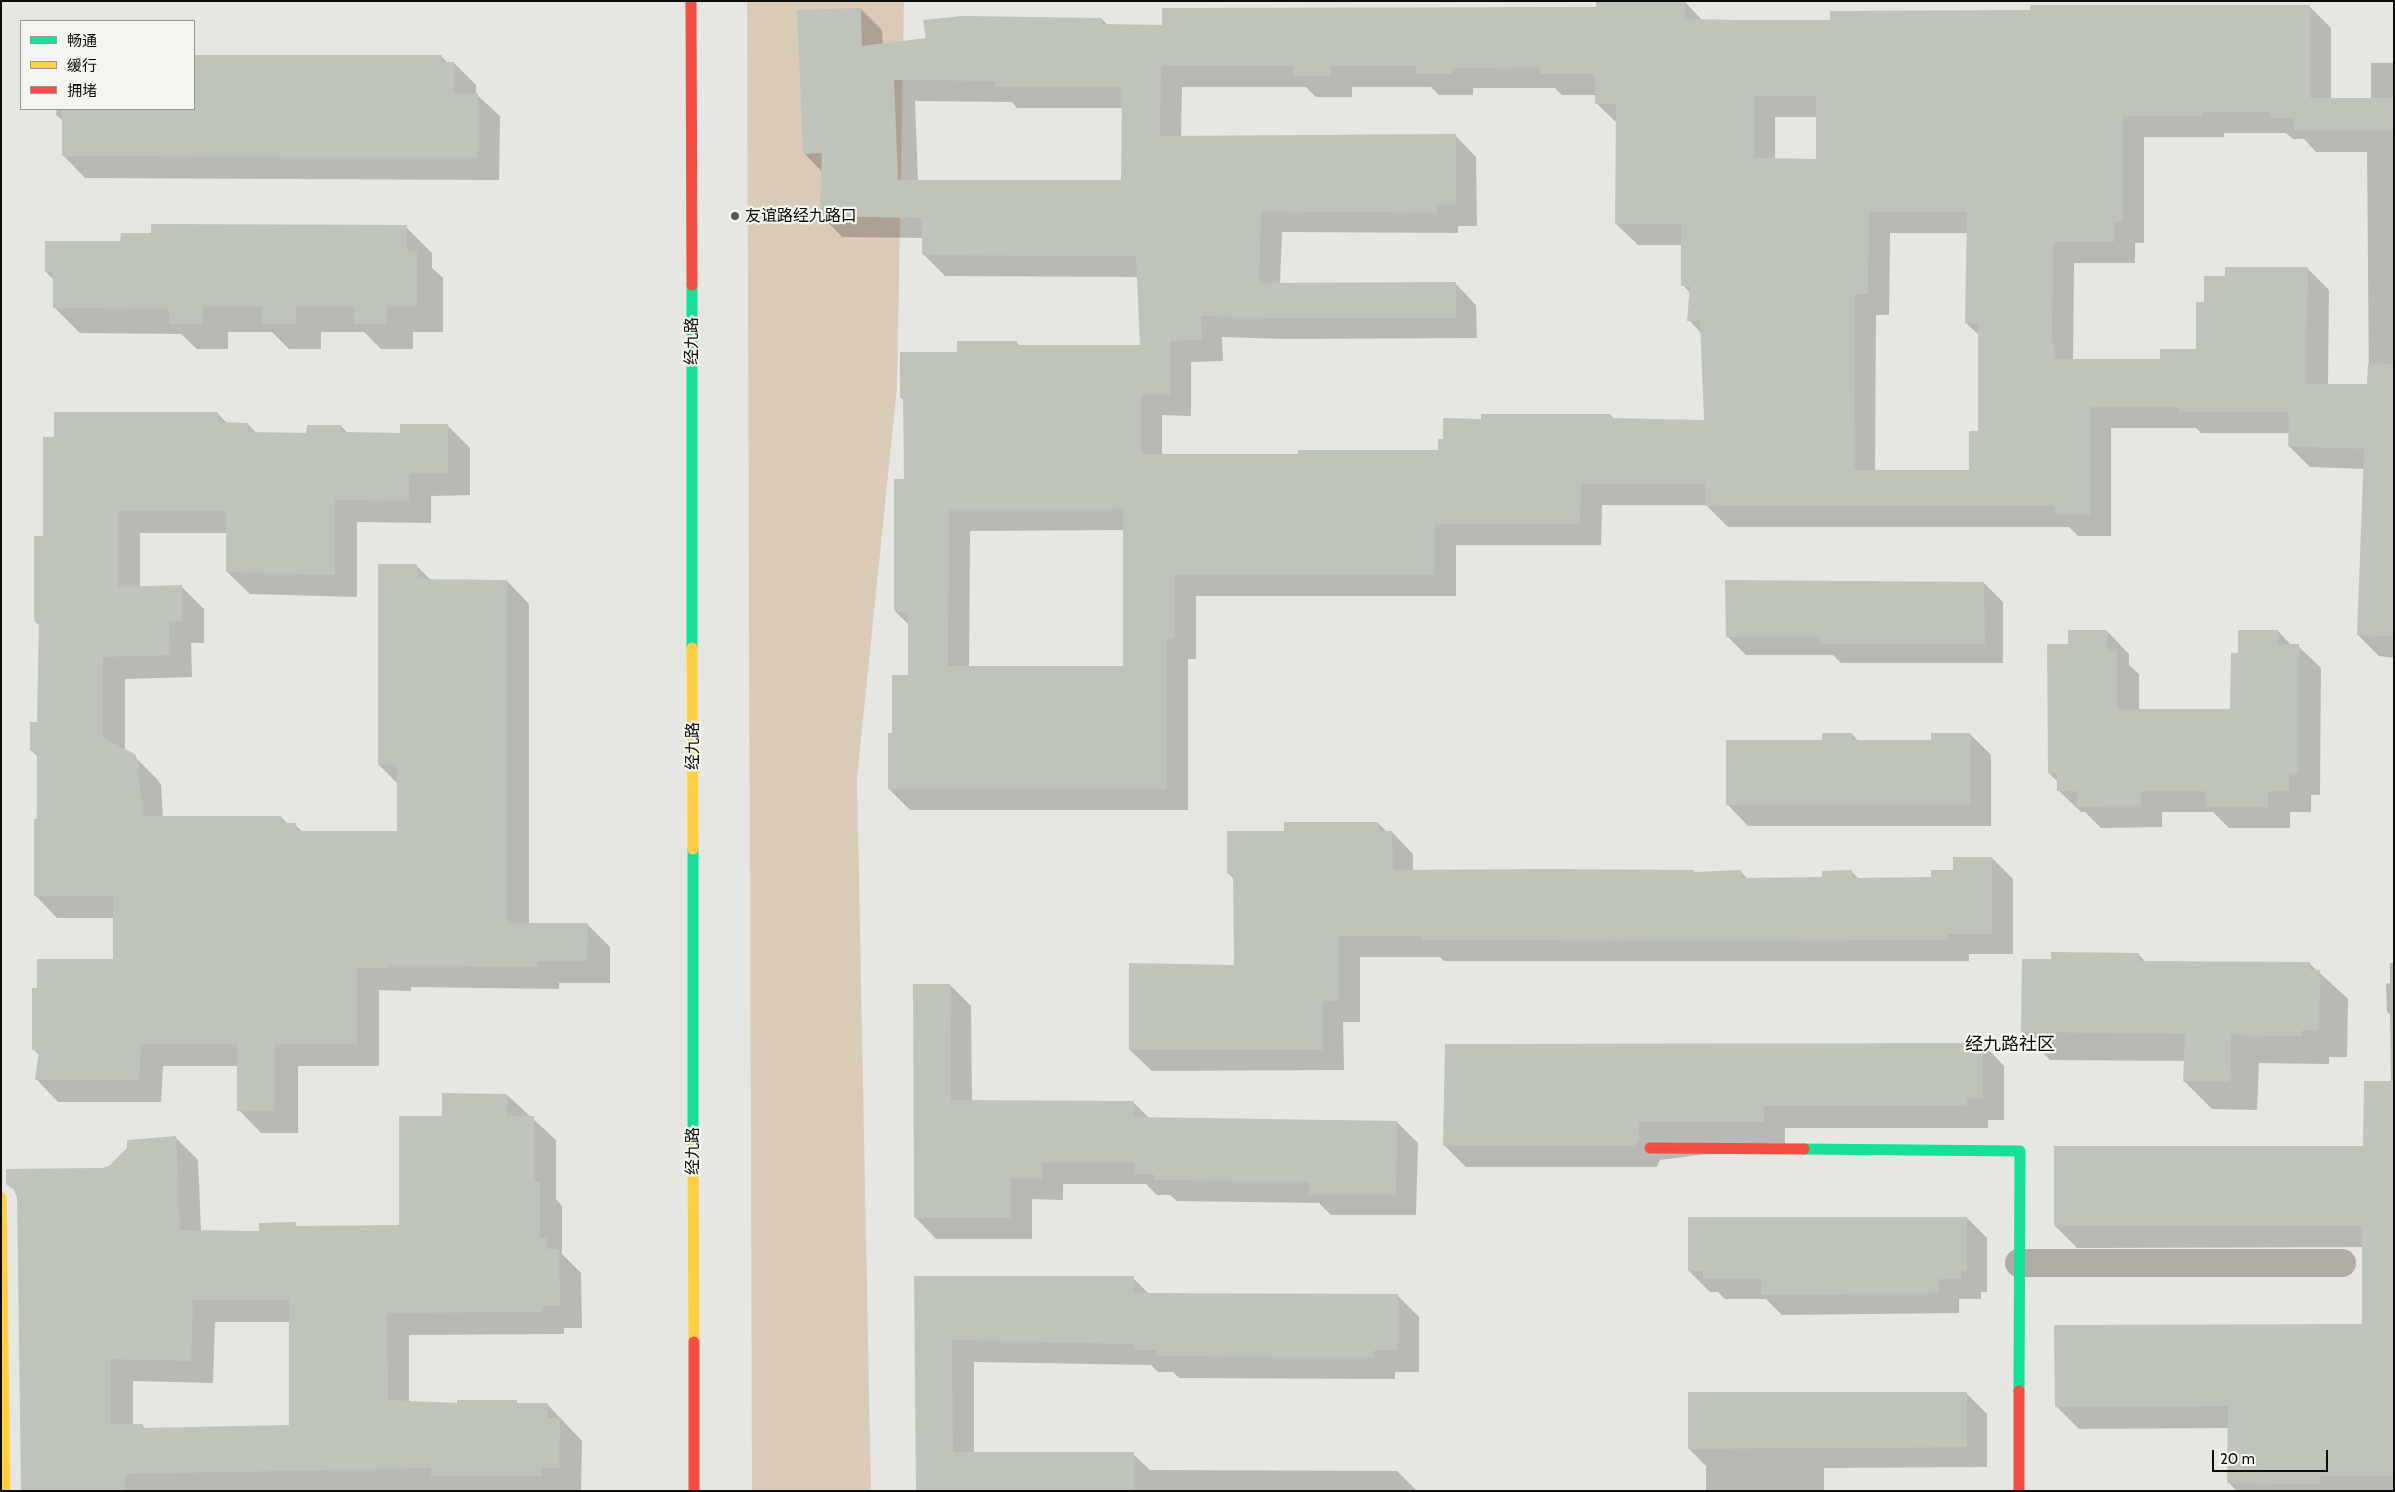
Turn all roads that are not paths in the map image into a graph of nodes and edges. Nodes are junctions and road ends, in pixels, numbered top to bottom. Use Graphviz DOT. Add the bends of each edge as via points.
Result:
graph roads {
  1 [pos="691,1"];
  2 [pos="1650,1148"];
  3 [pos="1,1198"];
  4 [pos="2019,1263"];
  5 [pos="2342,1263"];
  6 [pos="5,1491"];
  7 [pos="694,1491"];
  8 [pos="2019,1491"];
  1 -- 7 [label="street, 经九路"];
  2 -- 4 [label="street" via="2020,1152"];
  3 -- 6 [label="street"];
  4 -- 5 [label="street"];
  4 -- 8 [label="street"];
}
